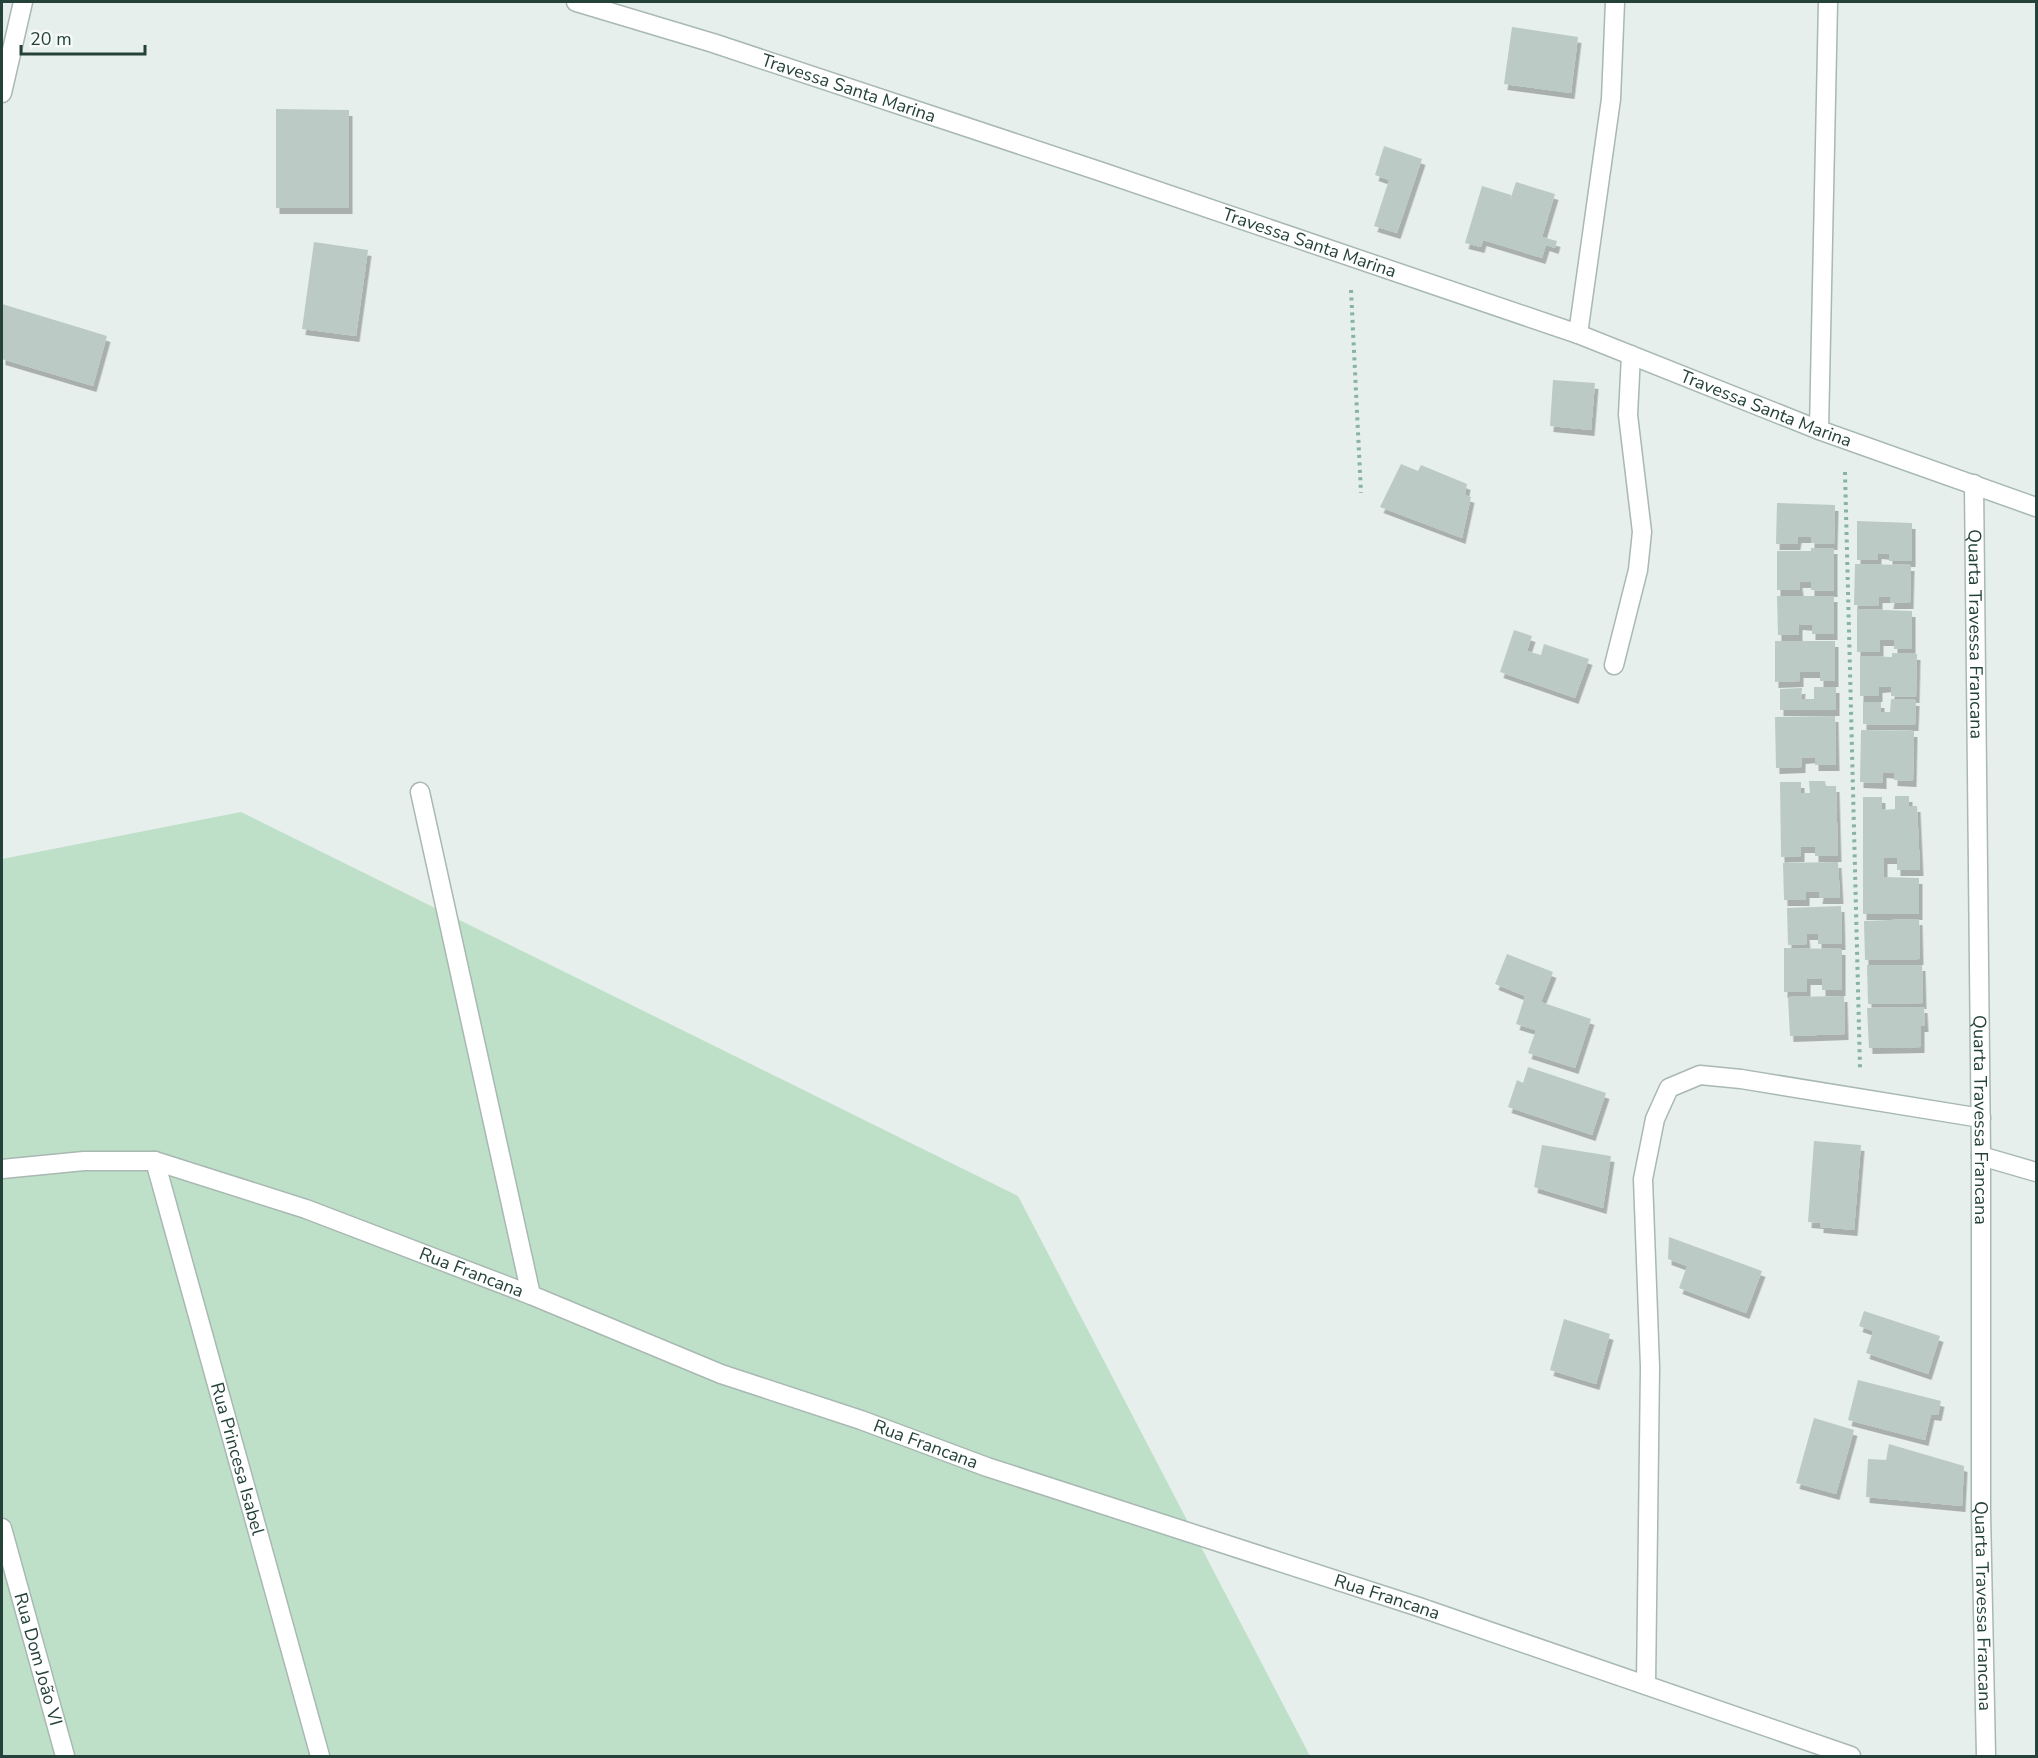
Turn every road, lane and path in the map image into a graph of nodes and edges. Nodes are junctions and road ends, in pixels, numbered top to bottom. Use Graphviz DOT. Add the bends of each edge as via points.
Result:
graph roads {
  1 [pos="23,2"];
  2 [pos="576,2"];
  3 [pos="1615,2"];
  4 [pos="1828,2"];
  5 [pos="2,93"];
  6 [pos="1350,256"];
  7 [pos="1578,334"];
  8 [pos="1631,355"];
  9 [pos="1819,430"];
  10 [pos="1844,438"];
  11 [pos="1974,484"];
  12 [pos="1361,493"];
  13 [pos="2037,507"];
  14 [pos="1614,665"];
  15 [pos="420,792"];
  16 [pos="1861,1098"];
  17 [pos="1981,1118"];
  18 [pos="1981,1156"];
  19 [pos="155,1161"];
  20 [pos="2,1169"];
  21 [pos="2037,1173"];
  22 [pos="531,1295"];
  23 [pos="2,1528"];
  24 [pos="1646,1685"];
  25 [pos="65,1756"];
  26 [pos="320,1756"];
  27 [pos="1851,1756"];
  28 [pos="1986,1756"];
  1 -- 5 [label="street"];
  2 -- 6 [label="street, Travessa Santa Marina" via="735,51"];
  3 -- 7 [label="street" via="1611,99"];
  4 -- 9 [label="street"];
  6 -- 7 [label="street, Travessa Santa Marina"];
  6 -- 12 [label="path"];
  7 -- 8 [label="street, Travessa Santa Marina"];
  8 -- 9 [label="street, Travessa Santa Marina"];
  8 -- 14 [label="street" via="1628,415 1642,532 1638,570"];
  9 -- 10 [label="street, Travessa Santa Marina"];
  10 -- 11 [label="street, Travessa Santa Marina"];
  10 -- 16 [label="path"];
  11 -- 13 [label="street, Travessa Santa Marina"];
  11 -- 17 [label="street, Quarta Travessa Francana"];
  15 -- 22 [label="street"];
  16 -- 17 [label="street"];
  16 -- 24 [label="street" via="1700,1075 1669,1088 1655,1119 1643,1179 1650,1367"];
  17 -- 18 [label="street, Quarta Travessa Francana"];
  18 -- 21 [label="street"];
  18 -- 28 [label="street, Quarta Travessa Francana"];
  19 -- 20 [label="street, Rua Francana" via="84,1161"];
  19 -- 22 [label="street, Rua Francana" via="306,1209"];
  19 -- 26 [label="street, Rua Princesa Isabel"];
  22 -- 24 [label="street, Rua Francana" via="721,1374 987,1467"];
  23 -- 25 [label="street, Rua Dom João VI"];
  24 -- 27 [label="street, Rua Francana"];
}
